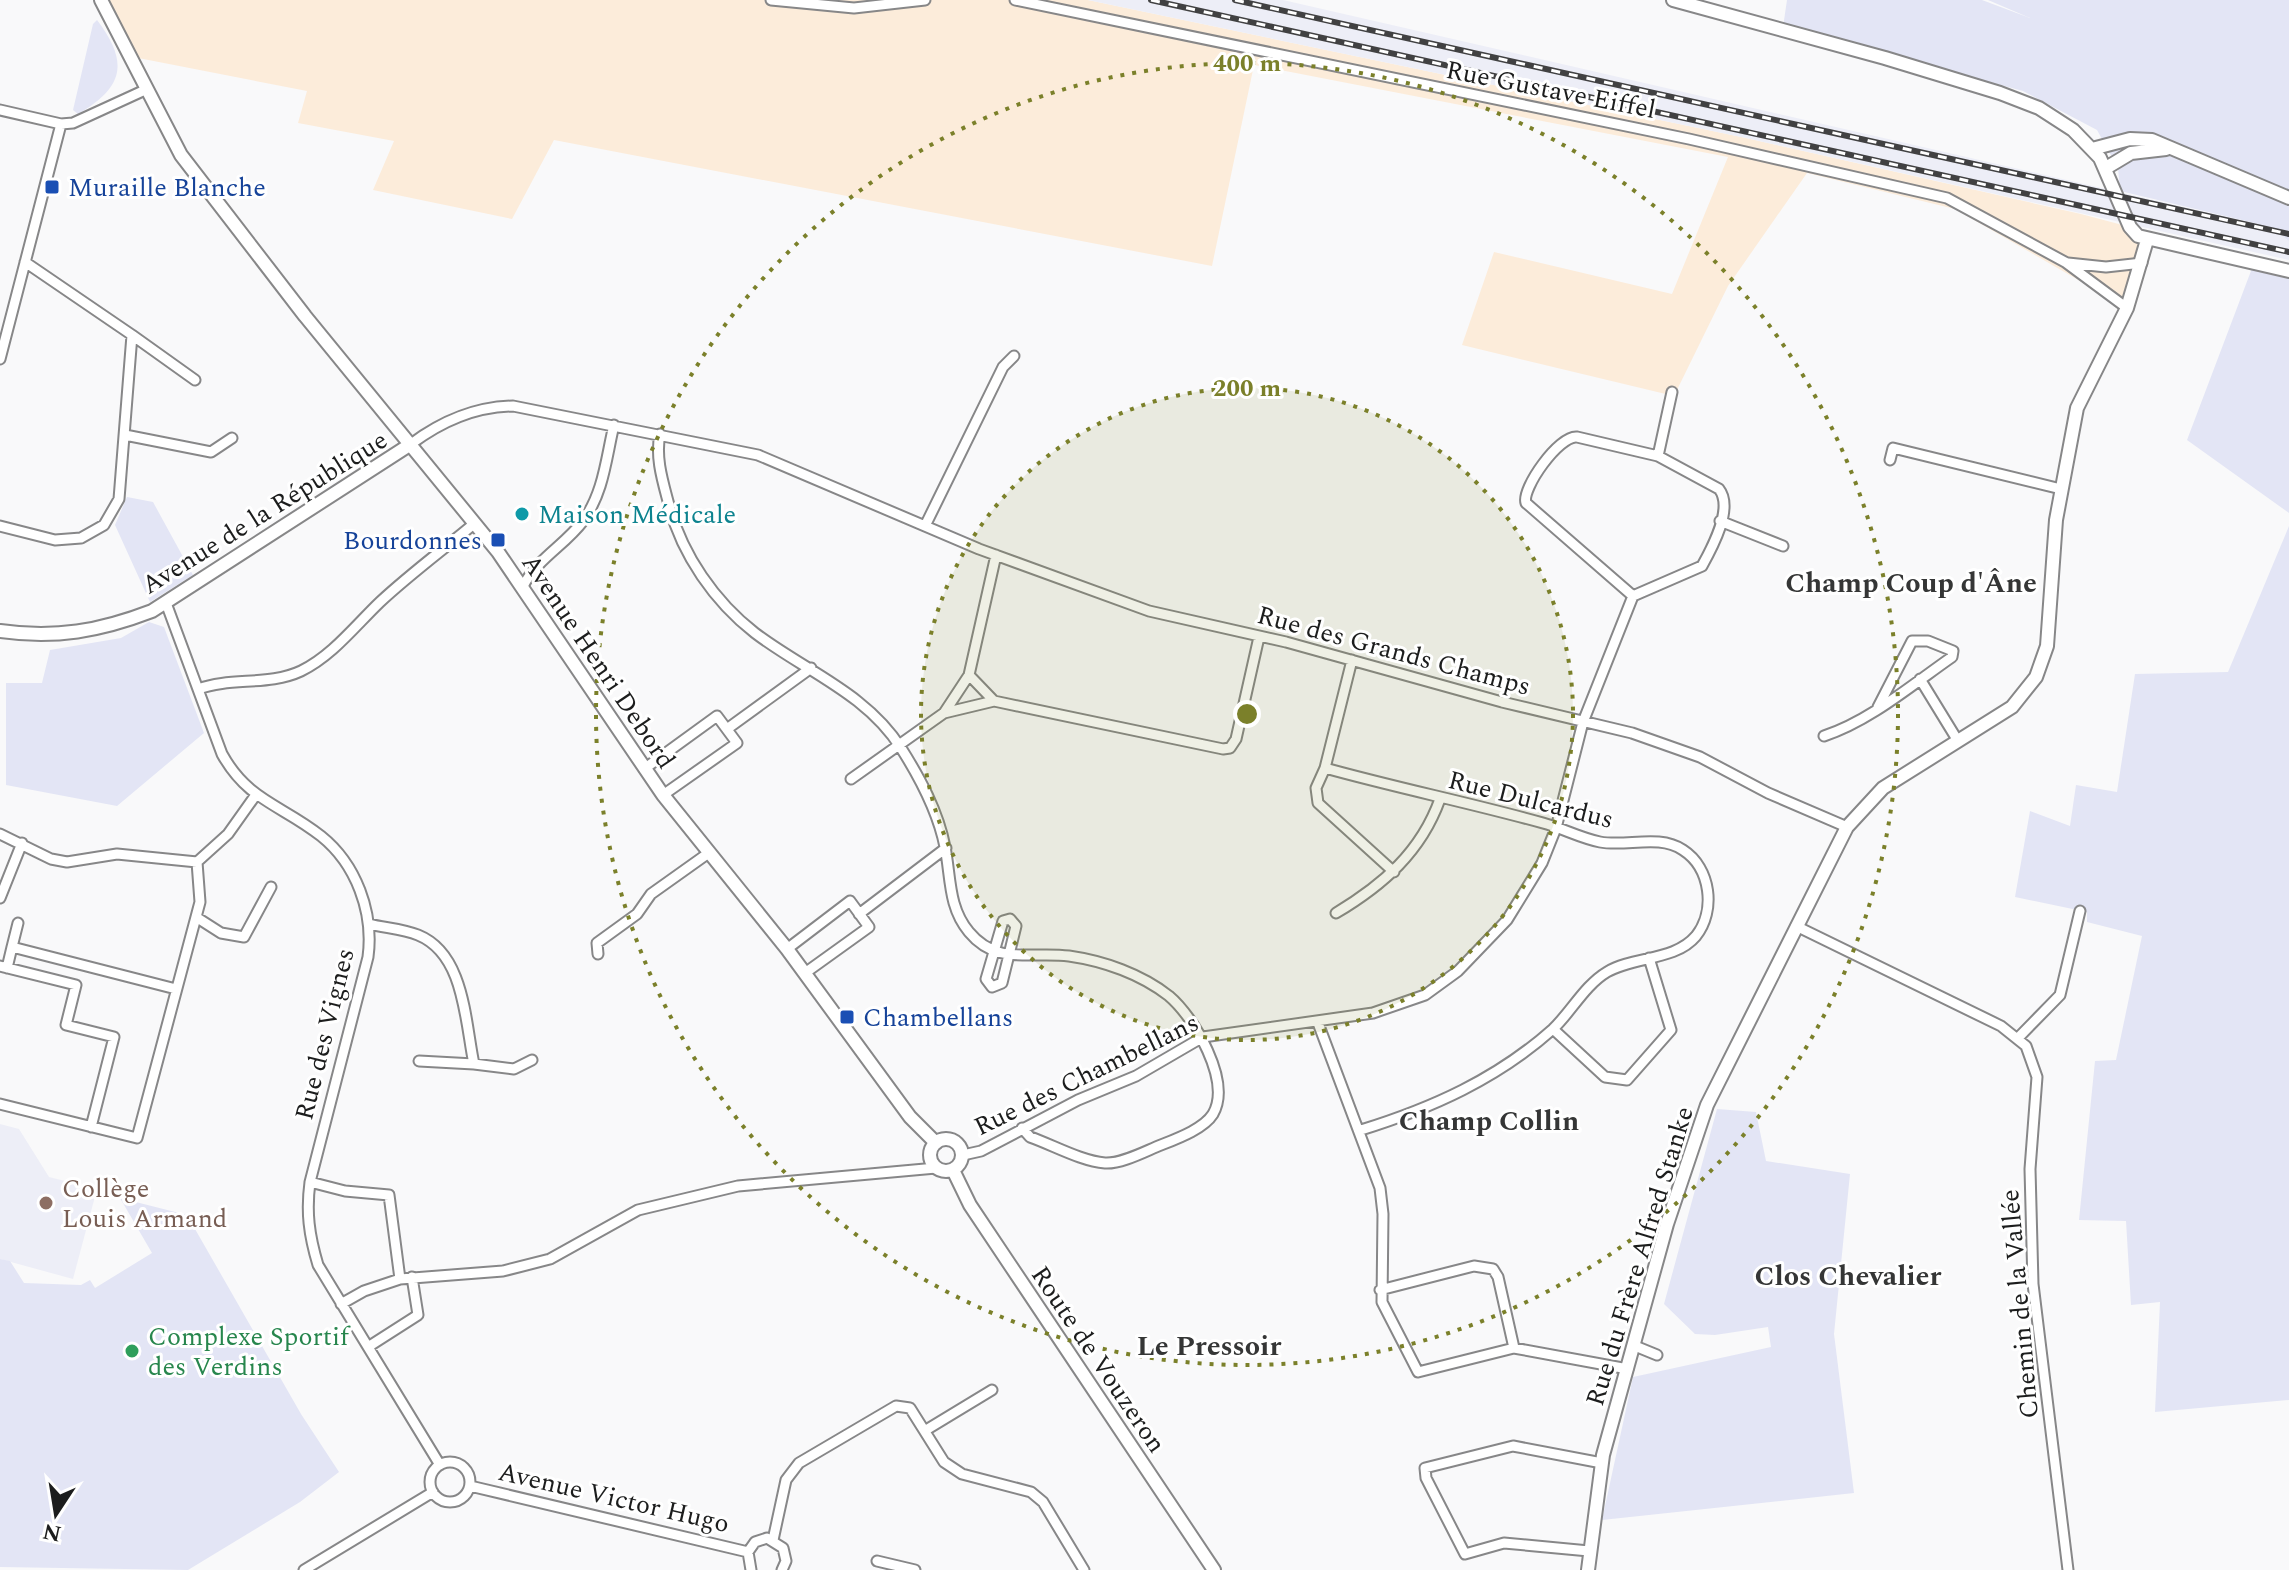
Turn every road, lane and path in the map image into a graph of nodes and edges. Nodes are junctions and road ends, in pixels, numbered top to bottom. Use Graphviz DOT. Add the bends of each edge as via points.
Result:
graph roads {
  1 [pos="101,0"];
  2 [pos="771,0"];
  3 [pos="925,0"];
  4 [pos="1015,0"];
  5 [pos="1673,0"];
  6 [pos="145,90"];
  7 [pos="0,110"];
  8 [pos="61,124"];
  9 [pos="2092,149"];
  10 [pos="2174,150"];
  11 [pos="2106,168"];
  12 [pos="2289,198"];
  13 [pos="2147,240"];
  14 [pos="25,262"];
  15 [pos="2065,262"];
  16 [pos="2142,263"];
  17 [pos="2289,271"];
  18 [pos="2127,308"];
  19 [pos="4,324"];
  20 [pos="132,335"];
  21 [pos="1014,356"];
  22 [pos="0,359"];
  23 [pos="195,380"];
  24 [pos="1672,392"];
  25 [pos="614,425"];
  26 [pos="660,434"];
  27 [pos="125,435"];
  28 [pos="232,438"];
  29 [pos="411,444"];
  30 [pos="1658,456"];
  31 [pos="1890,460"];
  32 [pos="2061,489"];
  33 [pos="1720,521"];
  34 [pos="475,523"];
  35 [pos="0,526"];
  36 [pos="925,526"];
  37 [pos="1783,546"];
  38 [pos="996,555"];
  39 [pos="523,586"];
  40 [pos="1633,596"];
  41 [pos="166,603"];
  42 [pos="0,631"];
  43 [pos="1259,637"];
  44 [pos="1352,660"];
  45 [pos="811,668"];
  46 [pos="969,675"];
  47 [pos="1920,679"];
  48 [pos="1890,682"];
  49 [pos="198,689"];
  50 [pos="1899,693"];
  51 [pos="994,701"];
  52 [pos="1878,707"];
  53 [pos="944,713"];
  54 [pos="1583,722"];
  55 [pos="727,729"];
  56 [pos="1824,736"];
  57 [pos="1958,741"];
  58 [pos="899,745"];
  59 [pos="1325,768"];
  60 [pos="644,769"];
  61 [pos="851,779"];
  62 [pos="663,795"];
  63 [pos="255,796"];
  64 [pos="1440,799"];
  65 [pos="1847,827"];
  66 [pos="1556,828"];
  67 [pos="0,834"];
  68 [pos="22,843"];
  69 [pos="946,848"];
  70 [pos="710,852"];
  71 [pos="197,862"];
  72 [pos="1394,872"];
  73 [pos="271,887"];
  74 [pos="0,898"];
  75 [pos="2080,911"];
  76 [pos="1336,913"];
  77 [pos="859,914"];
  78 [pos="196,917"];
  79 [pos="18,923"];
  80 [pos="369,924"];
  81 [pos="1796,926"];
  82 [pos="12,947"];
  83 [pos="787,949"];
  84 [pos="992,952"];
  85 [pos="598,954"];
  86 [pos="1010,957"];
  87 [pos="1649,958"];
  88 [pos="81,965"];
  89 [pos="4,967"];
  90 [pos="805,973"];
  91 [pos="76,985"];
  92 [pos="176,989"];
  93 [pos="1318,1023"];
  94 [pos="1553,1029"];
  95 [pos="1203,1037"];
  96 [pos="2018,1038"];
  97 [pos="532,1060"];
  98 [pos="419,1061"];
  99 [pos="474,1064"];
  100 [pos="0,1104"];
  101 [pos="91,1127"];
  102 [pos="1022,1128"];
  103 [pos="1361,1130"];
  104 [pos="936,1143"];
  105 [pos="963,1155"];
  106 [pos="936,1168"];
  107 [pos="953,1170"];
  108 [pos="310,1182"];
  109 [pos="412,1277"];
  110 [pos="400,1279"];
  111 [pos="1380,1290"];
  112 [pos="341,1304"];
  113 [pos="1635,1346"];
  114 [pos="368,1347"];
  115 [pos="1514,1348"];
  116 [pos="1657,1355"];
  117 [pos="1628,1369"];
  118 [pos="992,1390"];
  119 [pos="926,1430"];
  120 [pos="1602,1463"];
  121 [pos="440,1465"];
  122 [pos="470,1486"];
  123 [pos="433,1492"];
  124 [pos="773,1540"];
  125 [pos="1589,1551"];
  126 [pos="748,1552"];
  127 [pos="877,1561"];
  128 [pos="304,1570"];
  129 [pos="751,1570"];
  130 [pos="782,1570"];
  131 [pos="915,1570"];
  132 [pos="1084,1570"];
  133 [pos="1214,1570"];
  134 [pos="1588,1570"];
  135 [pos="2068,1570"];
  1 -- 6 [label="street, Avenue Henri Debord"];
  2 -- 3 [label="street" via="844,8"];
  4 -- 15 [label="street, Rue Gustave Eiffel" via="1689,139 1947,198"];
  5 -- 9 [label="street" via="2000,93 2057,118"];
  6 -- 8 [label="street" via="83,120"];
  6 -- 29 [label="street, Avenue Henri Debord" via="181,155"];
  7 -- 8 [label="street"];
  8 -- 14 [label="street"];
  9 -- 10 [label="street" via="2141,139"];
  9 -- 11 [label="street"];
  10 -- 11 [label="street" via="2143,150"];
  10 -- 12 [label="street"];
  11 -- 13 [label="street" via="2130,227"];
  13 -- 16 [label="street, Rue du Frère Alfred Stanke"];
  13 -- 17 [label="street"];
  14 -- 19 [label="street"];
  14 -- 20 [label="street"];
  15 -- 16 [label="street, Rue Gustave Eiffel" via="2106,267"];
  15 -- 18 [label="street, Rue Gustave Eiffel"];
  16 -- 18 [label="street, Rue du Frère Alfred Stanke"];
  18 -- 32 [label="street, Rue du Frère Alfred Stanke" via="2077,408"];
  19 -- 22 [label="street"];
  20 -- 23 [label="street"];
  20 -- 27 [label="street"];
  21 -- 36 [label="street" via="1003,367"];
  24 -- 30 [label="street"];
  25 -- 26 [label="street, Rue des Grands Champs"];
  25 -- 29 [label="street, Rue des Grands Champs" via="495,406 456,417"];
  25 -- 39 [label="street" via="606,471 590,510"];
  26 -- 36 [label="street, Rue des Grands Champs" via="758,455"];
  26 -- 45 [label="street" via="660,472 670,512 700,573 756,634"];
  27 -- 28 [label="street" via="211,452"];
  27 -- 35 [label="street" via="119,499 104,525 81,538 55,540"];
  29 -- 34 [label="street, Avenue Henri Debord"];
  29 -- 41 [label="street, Avenue de la République"];
  30 -- 33 [label="street" via="1723,493 1726,503"];
  30 -- 40 [label="street" via="1565,438 1524,498"];
  31 -- 32 [label="street" via="1893,448"];
  32 -- 57 [label="street, Rue du Frère Alfred Stanke" via="2047,646 2036,677 2012,707"];
  33 -- 37 [label="street"];
  33 -- 40 [label="street" via="1702,566"];
  34 -- 39 [label="street, Avenue Henri Debord"];
  34 -- 49 [label="street" via="303,670"];
  36 -- 38 [label="street, Rue des Grands Champs"];
  38 -- 43 [label="street, Rue des Grands Champs" via="1149,611"];
  38 -- 46 [label="street"];
  39 -- 60 [label="street, Avenue Henri Debord"];
  40 -- 54 [label="street, Rue des Chambellans"];
  41 -- 42 [label="street, Avenue de la République" via="117,624 70,635"];
  41 -- 49 [label="street, Rue des Vignes"];
  43 -- 44 [label="street, Rue des Grands Champs"];
  43 -- 51 [label="street" via="1230,748"];
  44 -- 54 [label="street, Rue des Grands Champs"];
  44 -- 59 [label="street"];
  45 -- 55 [label="street"];
  45 -- 58 [label="street" via="847,692"];
  46 -- 51 [label="street"];
  46 -- 53 [label="street"];
  47 -- 48 [label="street" via="1952,657 1948,646 1912,641"];
  47 -- 50 [label="street"];
  47 -- 57 [label="street"];
  48 -- 50 [label="street"];
  48 -- 52 [label="street"];
  49 -- 63 [label="street, Rue des Vignes" via="227,764"];
  50 -- 52 [label="street"];
  51 -- 53 [label="street"];
  52 -- 56 [label="street"];
  53 -- 58 [label="street"];
  54 -- 65 [label="street, Rue des Grands Champs" via="1700,757"];
  54 -- 66 [label="street, Rue des Chambellans"];
  55 -- 60 [label="street" via="717,716"];
  55 -- 62 [label="street" via="737,743"];
  57 -- 65 [label="street, Rue du Frère Alfred Stanke" via="1883,788"];
  58 -- 61 [label="street"];
  58 -- 69 [label="street" via="935,811"];
  59 -- 64 [label="street, Rue Dulcardus"];
  59 -- 72 [label="street" via="1316,788 1318,803"];
  60 -- 62 [label="street, Avenue Henri Debord"];
  62 -- 70 [label="street, Avenue Henri Debord"];
  63 -- 71 [label="street" via="228,834"];
  63 -- 80 [label="street, Rue des Vignes" via="320,835 341,856 360,889"];
  64 -- 66 [label="street, Rue Dulcardus"];
  64 -- 72 [label="street" via="1432,823"];
  65 -- 81 [label="street, Rue du Frère Alfred Stanke"];
  66 -- 87 [label="street, Rue Dulcardus" via="1617,844 1668,843 1693,858 1708,895 1705,922 1678,949"];
  66 -- 93 [label="street, Rue des Chambellans" via="1542,863 1507,920 1458,971 1425,995 1398,1006"];
  67 -- 68 [label="street"];
  68 -- 71 [label="street" via="67,862 117,854"];
  68 -- 74 [label="street"];
  69 -- 77 [label="street"];
  69 -- 84 [label="street" via="956,913 969,933"];
  70 -- 83 [label="street, Avenue Henri Debord"];
  70 -- 85 [label="street" via="651,894 637,914 597,943"];
  71 -- 78 [label="street"];
  72 -- 76 [label="street"];
  73 -- 78 [label="street" via="244,937 221,933"];
  75 -- 96 [label="street" via="2060,995"];
  77 -- 83 [label="street" via="850,901"];
  77 -- 90 [label="street" via="869,927"];
  78 -- 92 [label="street"];
  79 -- 82 [label="street"];
  80 -- 99 [label="street" via="419,936 446,958 457,978"];
  80 -- 108 [label="street, Rue des Vignes" via="366,969"];
  81 -- 96 [label="street"];
  81 -- 113 [label="street, Rue du Frère Alfred Stanke" via="1692,1141"];
  82 -- 88 [label="street"];
  82 -- 89 [label="street"];
  83 -- 90 [label="street, Avenue Henri Debord"];
  84 -- 86 [label="street"];
  84 -- 86 [label="street" via="986,979 992,987 1002,983"];
  84 -- 86 [label="street" via="1003,921 1010,919 1016,926"];
  86 -- 95 [label="street" via="1069,956 1122,970 1171,998"];
  87 -- 94 [label="street, Rue Dulcardus" via="1607,972"];
  87 -- 94 [label="street" via="1671,1030 1627,1080 1605,1077"];
  88 -- 91 [label="street"];
  88 -- 92 [label="street"];
  89 -- 91 [label="street"];
  90 -- 104 [label="street, Avenue Henri Debord" via="910,1117"];
  91 -- 101 [label="street" via="66,1025 114,1037"];
  92 -- 101 [label="street" via="137,1138"];
  93 -- 95 [label="street, Rue des Chambellans"];
  93 -- 103 [label="street"];
  94 -- 103 [label="street, Rue Dulcardus" via="1461,1093"];
  95 -- 102 [label="street, Rue des Chambellans" via="1136,1076"];
  95 -- 102 [label="street" via="1213,1070 1214,1113 1172,1141 1106,1163 1030,1137"];
  96 -- 135 [label="street, Chemin de la Vallée" via="2034,1060 2037,1077 2030,1169 2033,1284"];
  97 -- 99 [label="street" via="514,1069"];
  98 -- 99 [label="street"];
  100 -- 101 [label="street"];
  102 -- 105 [label="street, Rue des Chambellans"];
  103 -- 111 [label="street" via="1380,1188"];
  104 -- 105 [label="street" via="953,1140"];
  104 -- 106 [label="street" via="930,1150"];
  105 -- 107 [label="street"];
  106 -- 107 [label="street"];
  106 -- 109 [label="street" via="738,1186 638,1210 553,1258 522,1268"];
  107 -- 133 [label="street, Route de Vouzeron" via="970,1205"];
  108 -- 110 [label="street" via="389,1195"];
  108 -- 112 [label="street, Rue des Vignes" via="309,1234 318,1265"];
  109 -- 110 [label="street"];
  109 -- 114 [label="street" via="418,1315"];
  110 -- 112 [label="street"];
  111 -- 115 [label="street" via="1388,1319 1418,1372"];
  111 -- 115 [label="street" via="1474,1266 1493,1269"];
  112 -- 114 [label="street, Rue des Vignes"];
  113 -- 116 [label="street"];
  113 -- 117 [label="street, Rue du Frère Alfred Stanke"];
  114 -- 121 [label="street, Rue des Vignes"];
  115 -- 117 [label="street"];
  117 -- 120 [label="street, Rue du Frère Alfred Stanke"];
  118 -- 119 [label="street"];
  119 -- 124 [label="street" via="910,1408 896,1406 799,1463 786,1480"];
  119 -- 132 [label="street" via="944,1462 962,1474 1031,1492 1043,1502"];
  120 -- 125 [label="street, Rue du Frère Alfred Stanke"];
  120 -- 125 [label="street" via="1513,1446 1425,1468 1465,1554 1504,1543"];
  121 -- 122 [label="street, Avenue Victor Hugo" via="462,1466"];
  121 -- 123 [label="street" via="430,1480"];
  122 -- 123 [label="street, Avenue Victor Hugo" via="464,1497 452,1502"];
  122 -- 126 [label="street, Avenue Victor Hugo"];
  123 -- 128 [label="street"];
  124 -- 126 [label="street, Avenue Victor Hugo" via="755,1542"];
  124 -- 130 [label="street" via="786,1555"];
  125 -- 134 [label="street, Rue du Frère Alfred Stanke"];
  126 -- 129 [label="street, Avenue Victor Hugo"];
  127 -- 131 [label="street"];
}
